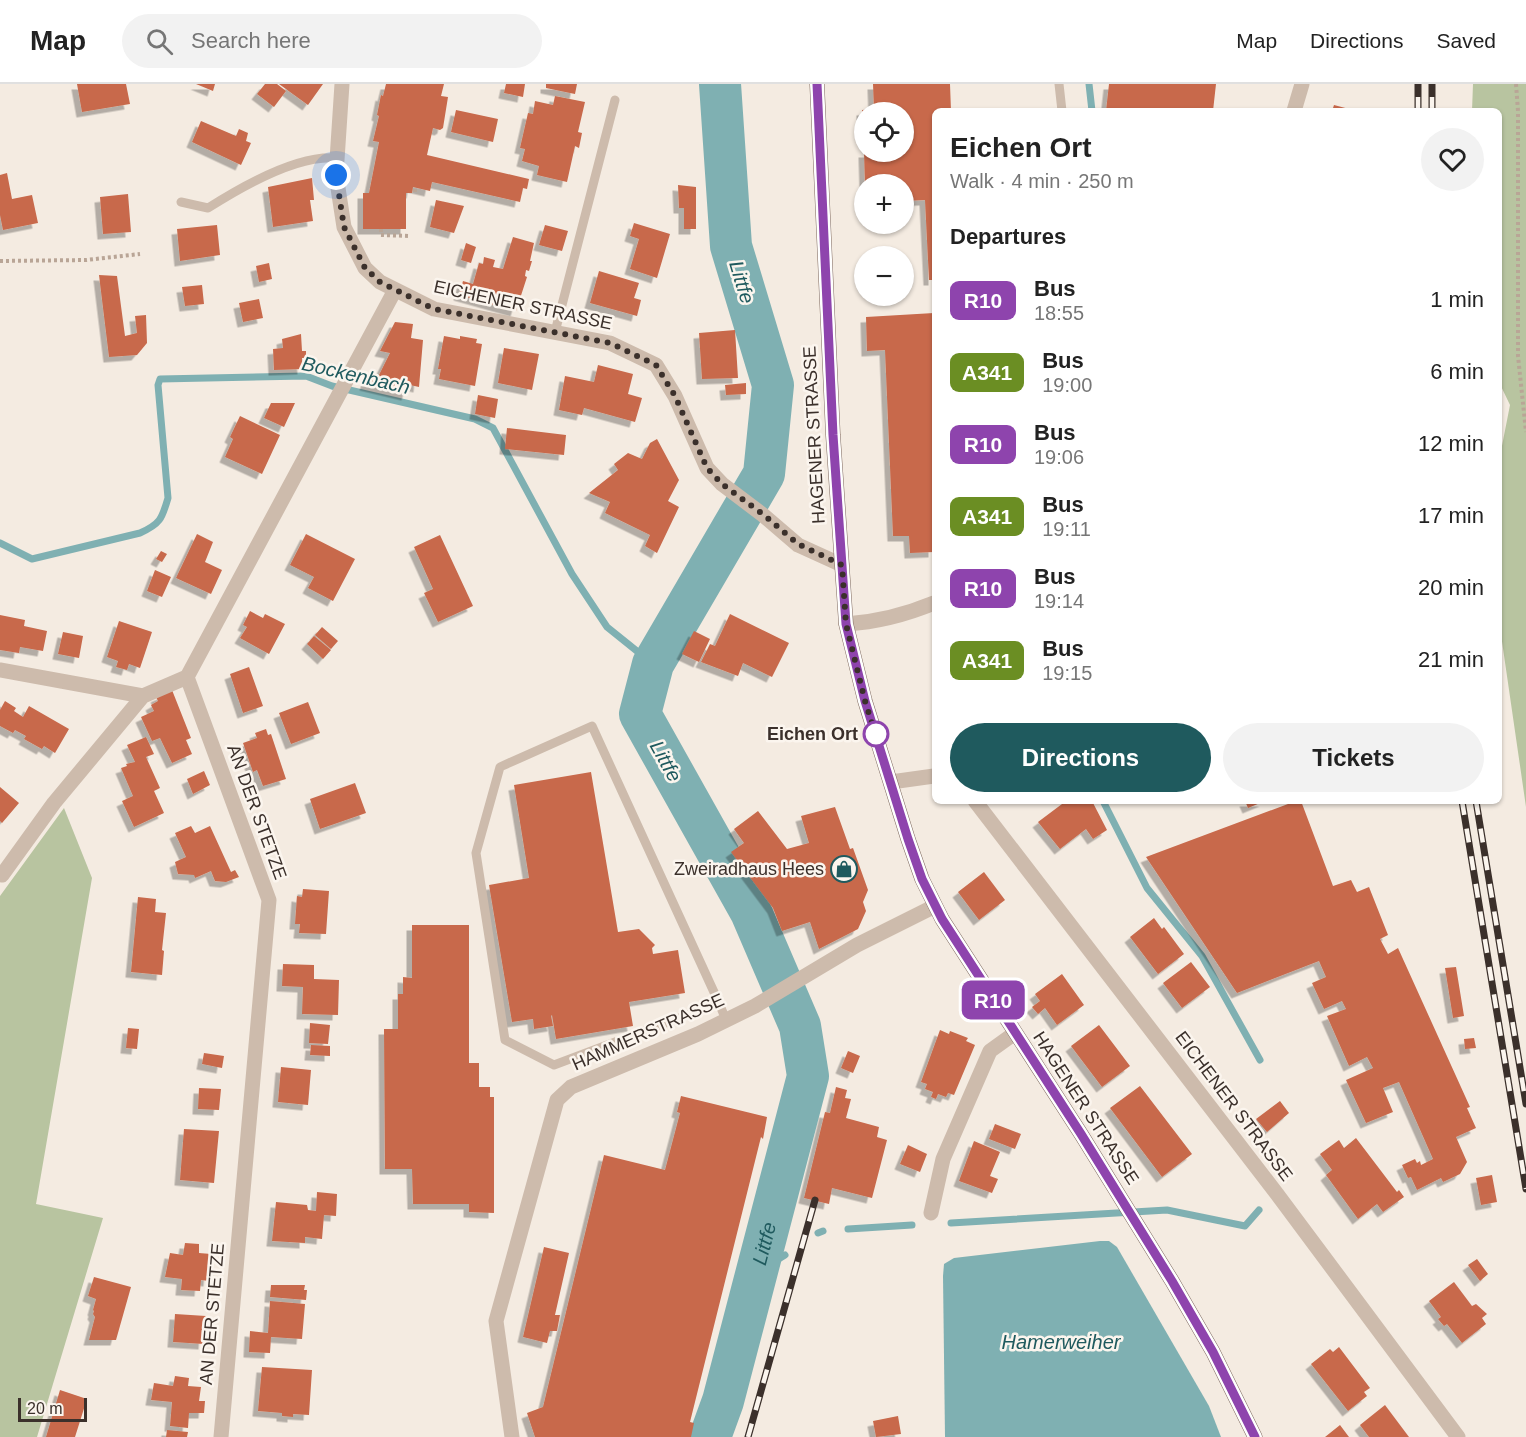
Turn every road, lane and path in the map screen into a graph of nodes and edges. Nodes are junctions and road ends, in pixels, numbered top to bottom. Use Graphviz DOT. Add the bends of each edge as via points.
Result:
graph roads {
  1 [pos="342,84"];
  2 [pos="817,84"];
  3 [pos="1059,84"];
  4 [pos="1302,84"];
  5 [pos="1516,84"];
  6 [pos="615,100"];
  7 [pos="1062,108"];
  8 [pos="1295,108"];
  9 [pos="337,158"];
  10 [pos="181,202"];
  11 [pos="381,229"];
  12 [pos="410,236"];
  13 [pos="140,254"];
  14 [pos="0,261"];
  15 [pos="395,290"];
  16 [pos="555,332"];
  17 [pos="1526,432"];
  18 [pos="842,565"];
  19 [pos="932,604"];
  20 [pos="846,624"];
  21 [pos="0,670"];
  22 [pos="187,677"];
  23 [pos="143,696"];
  24 [pos="932,776"];
  25 [pos="891,782"];
  26 [pos="977,804"];
  27 [pos="2,874"];
  28 [pos="935,906"];
  29 [pos="719,1003"];
  30 [pos="726,1020"];
  31 [pos="1015,1033"];
  32 [pos="931,1213"];
  33 [pos="220,1437"];
  34 [pos="512,1437"];
  35 [pos="1254,1437"];
  36 [pos="1458,1437"];
  1 -- 9 [label="street, EICHENER STRASSE"];
  2 -- 18 [label="main road, HAGENER STRASSE"];
  3 -- 7 [label="lane"];
  4 -- 8 [label="street"];
  5 -- 17 [label="path" via="1518,356"];
  6 -- 16 [label="lane"];
  9 -- 10 [label="lane" via="321,156 266,176 208,208"];
  9 -- 15 [label="street, EICHENER STRASSE" via="344,227 365,268"];
  11 -- 12 [label="path" via="381,235"];
  13 -- 14 [label="path" via="86,260"];
  15 -- 16 [label="street, EICHENER STRASSE" via="434,309"];
  15 -- 22 [label="street"];
  16 -- 18 [label="street, EICHENER STRASSE" via="610,343 656,365 675,396 707,468 798,544"];
  18 -- 20 [label="main road, HAGENER STRASSE"];
  19 -- 20 [label="street" via="876,622"];
  20 -- 25 [label="main road, HAGENER STRASSE"];
  21 -- 23 [label="street"];
  22 -- 23 [label="street"];
  22 -- 33 [label="street, AN DER STETZE" via="269,900"];
  23 -- 27 [label="street" via="54,803"];
  24 -- 25 [label="street"];
  25 -- 28 [label="main road, HAGENER STRASSE"];
  26 -- 36 [label="street, EICHENER STRASSE"];
  28 -- 30 [label="street, HAMMERSTRASSE" via="857,945"];
  28 -- 31 [label="main road, HAGENER STRASSE"];
  29 -- 29 [label="lane" via="554,1065 505,1040 476,853 500,767 592,726"];
  29 -- 30 [label="lane"];
  30 -- 34 [label="street, HAMMERSTRASSE" via="571,1087 557,1100 496,1321"];
  31 -- 32 [label="street" via="990,1051 943,1159"];
  31 -- 35 [label="main road, HAGENER STRASSE" via="1213,1352"];
}
